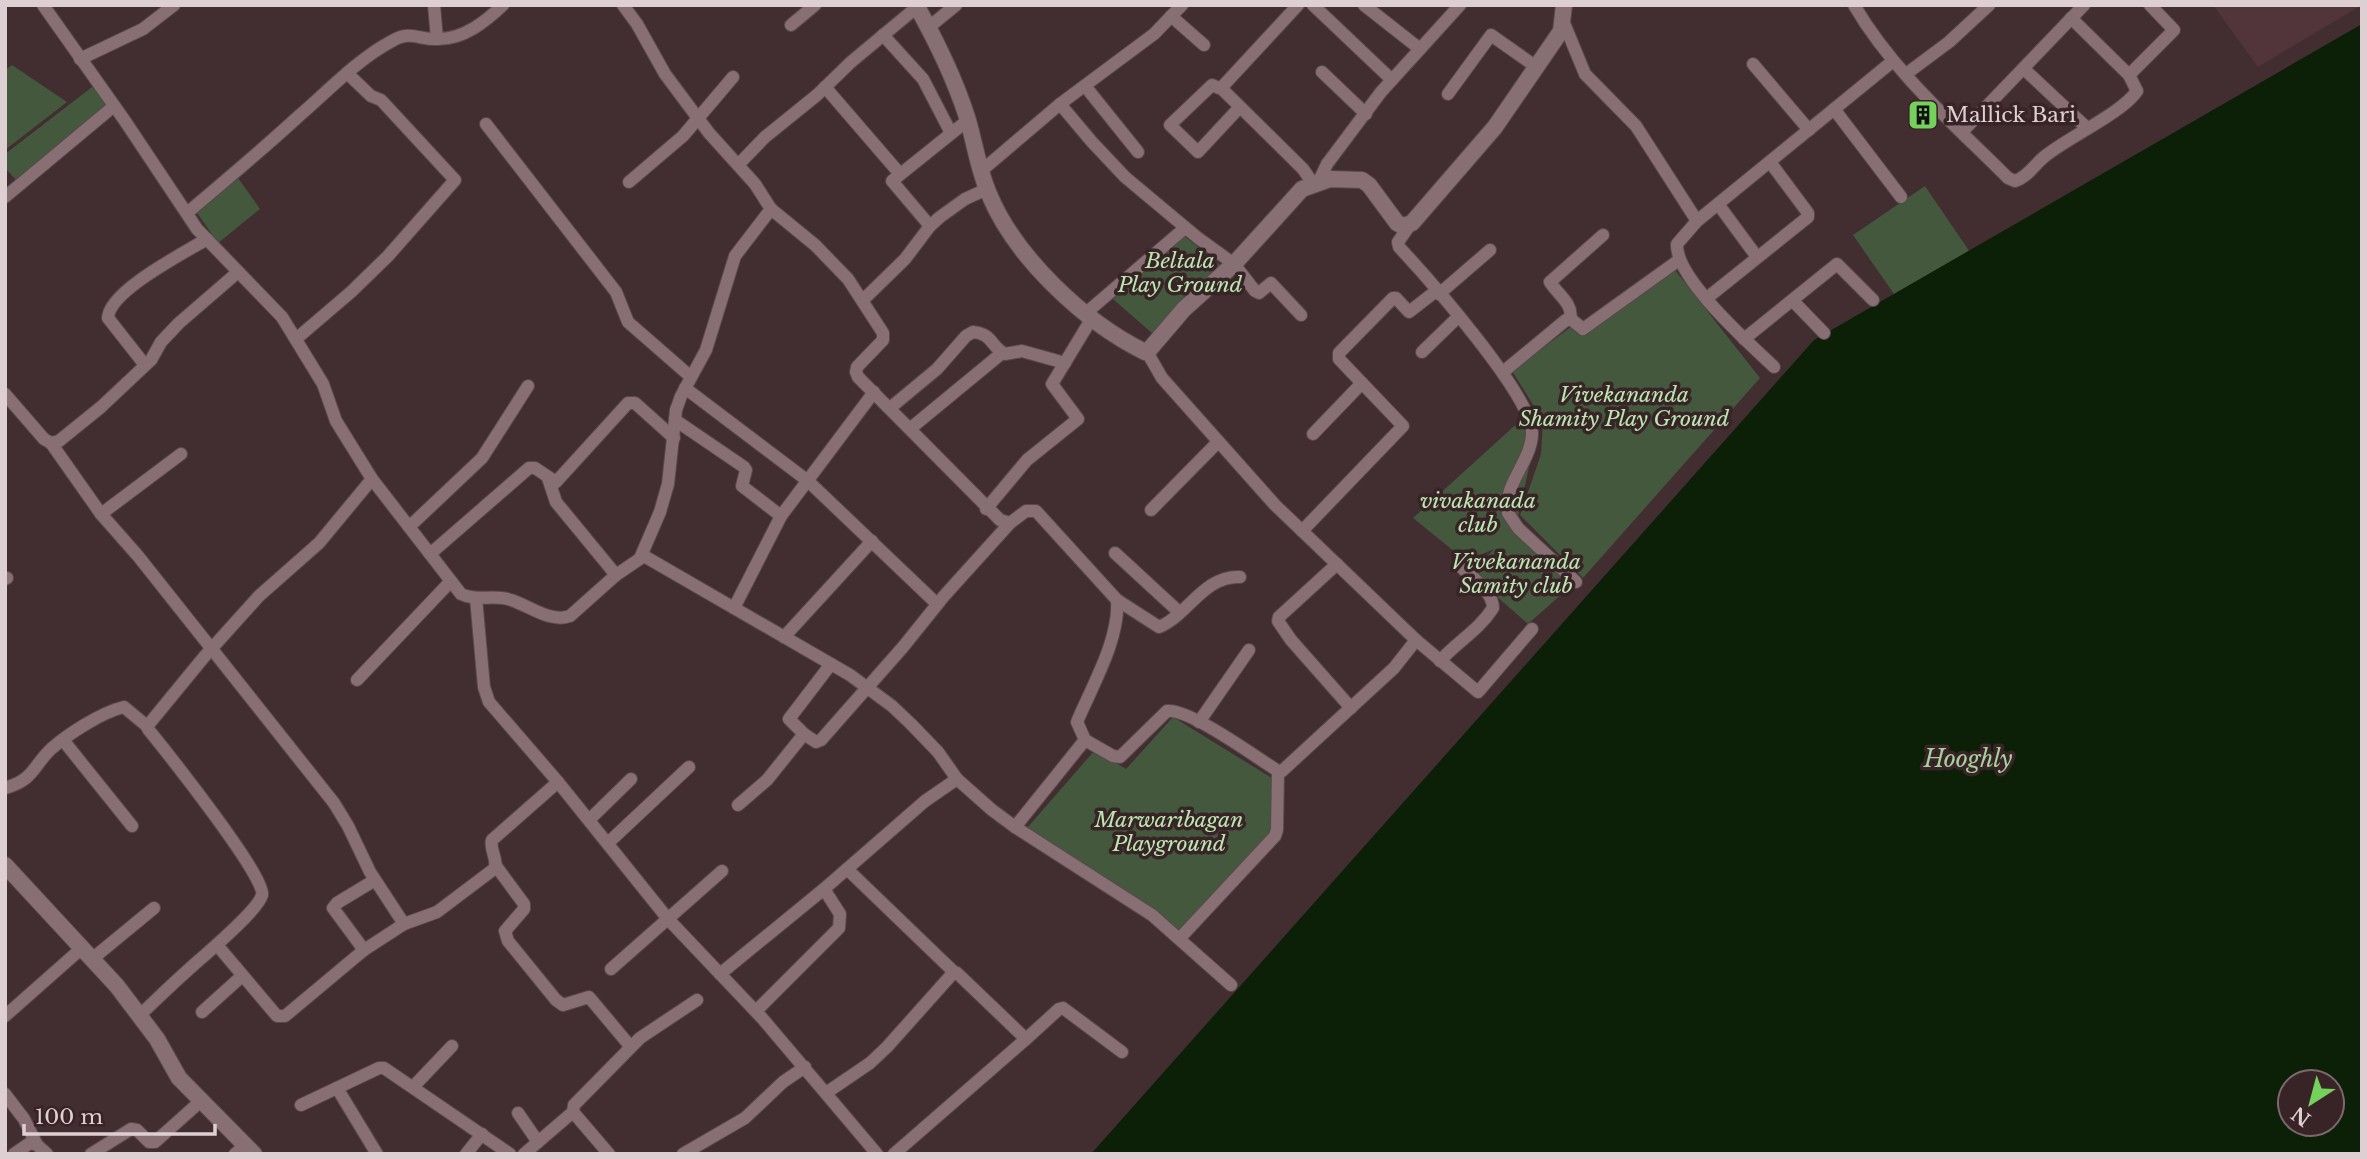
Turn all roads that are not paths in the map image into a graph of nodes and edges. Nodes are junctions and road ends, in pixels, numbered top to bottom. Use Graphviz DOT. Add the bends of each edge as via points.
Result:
graph roads {
  1 [pos="43,5"];
  2 [pos="174,5"];
  3 [pos="434,5"];
  4 [pos="503,5"];
  5 [pos="623,5"];
  6 [pos="815,5"];
  7 [pos="956,5"];
  8 [pos="1182,5"];
  9 [pos="1298,5"];
  10 [pos="1312,5"];
  11 [pos="1364,5"];
  12 [pos="1460,5"];
  13 [pos="1564,5"];
  14 [pos="1854,5"];
  15 [pos="1989,5"];
  16 [pos="2084,5"];
  17 [pos="2150,5"];
  18 [pos="916,6"];
  19 [pos="1171,16"];
  20 [pos="2071,18"];
  21 [pos="1564,23"];
  22 [pos="791,25"];
  23 [pos="929,27"];
  24 [pos="883,35"];
  25 [pos="437,40"];
  26 [pos="1204,45"];
  27 [pos="1420,49"];
  28 [pos="80,59"];
  29 [pos="1893,61"];
  30 [pos="1753,64"];
  31 [pos="1535,66"];
  32 [pos="2024,69"];
  33 [pos="1322,72"];
  34 [pos="347,73"];
  35 [pos="1906,74"];
  36 [pos="2129,75"];
  37 [pos="733,77"];
  38 [pos="1392,80"];
  39 [pos="1086,86"];
  40 [pos="825,87"];
  41 [pos="1221,88"];
  42 [pos="1448,94"];
  43 [pos="1060,104"];
  44 [pos="114,106"];
  45 [pos="1240,107"];
  46 [pos="1834,109"];
  47 [pos="1366,114"];
  48 [pos="698,119"];
  49 [pos="968,120"];
  50 [pos="486,124"];
  51 [pos="2087,128"];
  52 [pos="1809,130"];
  53 [pos="1962,132"];
  54 [pos="951,133"];
  55 [pos="1138,152"];
  56 [pos="1770,162"];
  57 [pos="738,164"];
  58 [pos="980,172"];
  59 [pos="900,174"];
  60 [pos="629,182"];
  61 [pos="1316,184"];
  62 [pos="987,189"];
  63 [pos="5,197"];
  64 [pos="1901,197"];
  65 [pos="1718,204"];
  66 [pos="771,209"];
  67 [pos="187,213"];
  68 [pos="1697,221"];
  69 [pos="1410,225"];
  70 [pos="930,226"];
  71 [pos="1185,228"];
  72 [pos="1603,235"];
  73 [pos="207,239"];
  74 [pos="1490,250"];
  75 [pos="1758,257"];
  76 [pos="1679,260"];
  77 [pos="1234,264"];
  78 [pos="238,272"];
  79 [pos="1437,292"];
  80 [pos="1707,298"];
  81 [pos="863,300"];
  82 [pos="1873,300"];
  83 [pos="1793,301"];
  84 [pos="1301,315"];
  85 [pos="1089,316"];
  86 [pos="1458,317"];
  87 [pos="1570,319"];
  88 [pos="1824,333"];
  89 [pos="296,339"];
  90 [pos="1744,339"];
  91 [pos="1147,352"];
  92 [pos="1422,352"];
  93 [pos="1002,353"];
  94 [pos="1065,363"];
  95 [pos="145,365"];
  96 [pos="1774,367"];
  97 [pos="1503,372"];
  98 [pos="688,382"];
  99 [pos="1362,383"];
  100 [pos="528,386"];
  101 [pos="874,393"];
  102 [pos="5,394"];
  103 [pos="890,408"];
  104 [pos="676,420"];
  105 [pos="911,428"];
  106 [pos="1313,434"];
  107 [pos="674,438"];
  108 [pos="1218,442"];
  109 [pos="51,443"];
  110 [pos="181,454"];
  111 [pos="548,478"];
  112 [pos="372,479"];
  113 [pos="808,481"];
  114 [pos="986,509"];
  115 [pos="1151,510"];
  116 [pos="101,514"];
  117 [pos="781,516"];
  118 [pos="1010,523"];
  119 [pos="409,527"];
  120 [pos="1303,531"];
  121 [pos="873,541"];
  122 [pos="1115,553"];
  123 [pos="430,554"];
  124 [pos="641,556"];
  125 [pos="1337,564"];
  126 [pos="1462,568"];
  127 [pos="616,575"];
  128 [pos="1240,577"];
  129 [pos="451,581"];
  130 [pos="1576,582"];
  131 [pos="476,598"];
  132 [pos="1117,600"];
  133 [pos="937,604"];
  134 [pos="734,608"];
  135 [pos="1179,612"];
  136 [pos="1532,629"];
  137 [pos="784,637"];
  138 [pos="1416,640"];
  139 [pos="210,650"];
  140 [pos="1249,650"];
  141 [pos="1440,661"];
  142 [pos="831,664"];
  143 [pos="356,680"];
  144 [pos="868,688"];
  145 [pos="1351,708"];
  146 [pos="1199,722"];
  147 [pos="148,727"];
  148 [pos="804,734"];
  149 [pos="63,740"];
  150 [pos="1085,740"];
  151 [pos="689,768"];
  152 [pos="1278,771"];
  153 [pos="631,779"];
  154 [pos="957,779"];
  155 [pos="558,782"];
  156 [pos="5,788"];
  157 [pos="738,805"];
  158 [pos="589,820"];
  159 [pos="132,826"];
  160 [pos="1015,827"];
  161 [pos="608,844"];
  162 [pos="5,865"];
  163 [pos="496,866"];
  164 [pos="847,869"];
  165 [pos="722,871"];
  166 [pos="375,880"];
  167 [pos="824,889"];
  168 [pos="154,908"];
  169 [pos="668,919"];
  170 [pos="404,924"];
  171 [pos="1180,938"];
  172 [pos="217,945"];
  173 [pos="364,950"];
  174 [pos="87,953"];
  175 [pos="611,969"];
  176 [pos="954,972"];
  177 [pos="720,974"];
  178 [pos="242,976"];
  179 [pos="1231,985"];
  180 [pos="697,1000"];
  181 [pos="756,1011"];
  182 [pos="202,1012"];
  183 [pos="140,1015"];
  184 [pos="5,1016"];
  185 [pos="1026,1039"];
  186 [pos="452,1046"];
  187 [pos="630,1046"];
  188 [pos="1122,1052"];
  189 [pos="805,1067"];
  190 [pos="413,1087"];
  191 [pos="337,1088"];
  192 [pos="827,1093"];
  193 [pos="5,1094"];
  194 [pos="202,1100"];
  195 [pos="302,1105"];
  196 [pos="573,1112"];
  197 [pos="518,1113"];
  198 [pos="482,1134"];
  199 [pos="538,1142"];
  200 [pos="42,1150"];
  201 [pos="245,1151"];
  202 [pos="14,1154"];
  203 [pos="91,1154"];
  204 [pos="377,1154"];
  205 [pos="466,1154"];
  206 [pos="510,1154"];
  207 [pos="524,1154"];
  208 [pos="609,1154"];
  209 [pos="683,1154"];
  210 [pos="877,1154"];
  211 [pos="894,1154"];
  1 -- 28 [label="street"];
  2 -- 28 [label="street" via="143,29"];
  3 -- 25 [label="street"];
  4 -- 25 [label="street" via="459,36"];
  5 -- 48 [label="street"];
  6 -- 22 [label="street"];
  7 -- 23 [label="street"];
  8 -- 19 [label="street"];
  9 -- 41 [label="street"];
  10 -- 38 [label="street"];
  11 -- 27 [label="street"];
  12 -- 27 [label="street"];
  13 -- 21 [label="street"];
  14 -- 29 [label="street"];
  15 -- 35 [label="street" via="1949,43"];
  16 -- 20 [label="street"];
  17 -- 36 [label="street" via="2174,30"];
  18 -- 23 [label="street"];
  18 -- 24 [label="street"];
  19 -- 26 [label="street"];
  19 -- 39 [label="street"];
  20 -- 32 [label="street"];
  20 -- 36 [label="street"];
  21 -- 31 [label="street"];
  21 -- 68 [label="street" via="1585,74 1636,126"];
  23 -- 49 [label="street"];
  24 -- 40 [label="street"];
  24 -- 54 [label="street" via="923,79"];
  25 -- 34 [label="street" via="414,34 390,41"];
  27 -- 38 [label="street"];
  28 -- 44 [label="street"];
  29 -- 35 [label="street"];
  29 -- 46 [label="street"];
  30 -- 52 [label="street"];
  31 -- 42 [label="street" via="1491,35"];
  31 -- 69 [label="street" via="1495,127"];
  32 -- 51 [label="street"];
  32 -- 53 [label="street"];
  33 -- 47 [label="street"];
  34 -- 67 [label="street"];
  34 -- 89 [label="street" via="381,100 455,180 360,283"];
  35 -- 53 [label="street"];
  36 -- 51 [label="street" via="2137,86 2136,94"];
  37 -- 48 [label="street"];
  38 -- 47 [label="street"];
  39 -- 43 [label="street"];
  39 -- 55 [label="street"];
  40 -- 57 [label="street"];
  40 -- 59 [label="street"];
  41 -- 45 [label="street"];
  41 -- 45 [label="street" via="1212,85 1170,125 1198,152"];
  43 -- 58 [label="street"];
  43 -- 71 [label="street" via="1125,177"];
  44 -- 63 [label="street"];
  44 -- 67 [label="street"];
  45 -- 61 [label="street"];
  46 -- 52 [label="street"];
  46 -- 64 [label="street"];
  47 -- 61 [label="street"];
  48 -- 57 [label="street"];
  48 -- 60 [label="street"];
  49 -- 54 [label="street"];
  49 -- 58 [label="street"];
  50 -- 98 [label="street" via="616,292 628,322"];
  51 -- 53 [label="street" via="2015,181"];
  52 -- 56 [label="street"];
  54 -- 59 [label="street"];
  56 -- 65 [label="street"];
  56 -- 75 [label="street" via="1809,215"];
  57 -- 66 [label="street"];
  58 -- 62 [label="street"];
  59 -- 70 [label="street" via="892,183"];
  61 -- 69 [label="street" via="1330,179 1362,180 1397,223"];
  61 -- 77 [label="street" via="1295,195"];
  62 -- 70 [label="street" via="955,205"];
  62 -- 85 [label="street" via="1030,257"];
  65 -- 68 [label="street"];
  65 -- 75 [label="street"];
  66 -- 81 [label="street" via="815,245"];
  66 -- 98 [label="street" via="733,261 710,338"];
  67 -- 73 [label="street"];
  68 -- 76 [label="street" via="1677,244"];
  69 -- 79 [label="street" via="1399,247"];
  70 -- 81 [label="street" via="905,259"];
  71 -- 77 [label="street"];
  71 -- 85 [label="street"];
  72 -- 87 [label="street" via="1550,282 1569,306"];
  73 -- 78 [label="street"];
  73 -- 95 [label="street" via="112,305 108,318"];
  74 -- 79 [label="street"];
  75 -- 80 [label="street"];
  76 -- 80 [label="street"];
  76 -- 87 [label="street" via="1583,329"];
  77 -- 84 [label="street" via="1255,291 1259,293 1271,283"];
  77 -- 91 [label="street" via="1184,309"];
  78 -- 89 [label="street" via="282,317"];
  78 -- 95 [label="street" via="179,323"];
  79 -- 86 [label="street"];
  79 -- 99 [label="street" via="1409,312 1393,298 1339,353 1339,359"];
  80 -- 90 [label="street"];
  81 -- 101 [label="street" via="884,335 856,369"];
  82 -- 83 [label="street" via="1837,264"];
  83 -- 88 [label="street"];
  83 -- 90 [label="street"];
  85 -- 91 [label="street"];
  85 -- 94 [label="street"];
  86 -- 92 [label="street"];
  86 -- 97 [label="street"];
  87 -- 97 [label="street"];
  89 -- 112 [label="street" via="323,384 336,421"];
  90 -- 96 [label="street"];
  91 -- 108 [label="street" via="1162,378"];
  93 -- 94 [label="street" via="1022,351"];
  93 -- 103 [label="street" via="988,336 970,334"];
  93 -- 105 [label="street"];
  94 -- 114 [label="street" via="1052,386 1079,419 1027,460"];
  95 -- 109 [label="street" via="101,407"];
  97 -- 130 [label="street" via="1532,430 1510,492 1508,513"];
  98 -- 104 [label="street"];
  98 -- 113 [label="street"];
  99 -- 106 [label="street"];
  99 -- 120 [label="street" via="1401,422 1402,429"];
  100 -- 119 [label="street" via="482,458"];
  101 -- 103 [label="street"];
  101 -- 113 [label="street"];
  102 -- 109 [label="street"];
  103 -- 105 [label="street"];
  104 -- 107 [label="street"];
  104 -- 117 [label="street" via="744,467 742,485"];
  105 -- 114 [label="street"];
  107 -- 111 [label="street" via="635,403 628,403 557,481"];
  107 -- 124 [label="street" via="665,498"];
  108 -- 115 [label="street"];
  108 -- 120 [label="street"];
  109 -- 116 [label="street"];
  110 -- 116 [label="street"];
  111 -- 123 [label="street" via="529,468"];
  111 -- 127 [label="street" via="556,502"];
  112 -- 119 [label="street"];
  112 -- 139 [label="street" via="320,543 259,596"];
  113 -- 117 [label="street"];
  113 -- 121 [label="street"];
  114 -- 118 [label="street"];
  116 -- 139 [label="street"];
  117 -- 134 [label="street"];
  118 -- 132 [label="street" via="1026,511 1035,511"];
  118 -- 133 [label="street"];
  119 -- 123 [label="street"];
  120 -- 125 [label="street"];
  121 -- 133 [label="street"];
  121 -- 137 [label="street"];
  122 -- 135 [label="street"];
  123 -- 129 [label="street"];
  124 -- 127 [label="street"];
  124 -- 134 [label="street"];
  125 -- 138 [label="street"];
  125 -- 145 [label="street" via="1278,621"];
  126 -- 141 [label="street" via="1485,590 1493,608"];
  127 -- 131 [label="street" via="565,618 553,618 510,599"];
  128 -- 135 [label="street" via="1208,588"];
  129 -- 131 [label="street" via="461,594"];
  129 -- 143 [label="street"];
  131 -- 155 [label="street" via="489,702"];
  132 -- 135 [label="street" via="1159,627"];
  132 -- 150 [label="street" via="1117,621 1077,722"];
  133 -- 144 [label="street"];
  134 -- 137 [label="street"];
  136 -- 141 [label="street" via="1478,692"];
  137 -- 142 [label="street"];
  138 -- 141 [label="street"];
  138 -- 145 [label="street"];
  139 -- 147 [label="street"];
  139 -- 166 [label="street" via="334,803"];
  140 -- 146 [label="street"];
  142 -- 144 [label="street"];
  142 -- 148 [label="street" via="790,718"];
  144 -- 148 [label="street" via="821,740 813,741"];
  144 -- 154 [label="street" via="925,738"];
  145 -- 152 [label="street"];
  146 -- 150 [label="street" via="1175,710 1167,711 1121,757"];
  146 -- 152 [label="street"];
  147 -- 149 [label="street" via="124,707 112,709"];
  147 -- 172 [label="street" via="263,889 258,903"];
  148 -- 157 [label="street" via="767,780"];
  149 -- 156 [label="street" via="32,773"];
  149 -- 159 [label="street"];
  150 -- 160 [label="street"];
  151 -- 161 [label="street"];
  152 -- 171 [label="street" via="1275,836"];
  153 -- 158 [label="street"];
  154 -- 160 [label="street"];
  154 -- 164 [label="street"];
  155 -- 158 [label="street"];
  155 -- 163 [label="street" via="492,840"];
  158 -- 161 [label="street"];
  160 -- 171 [label="street" via="1120,892"];
  161 -- 169 [label="street"];
  162 -- 174 [label="street"];
  163 -- 170 [label="street" via="437,912"];
  163 -- 187 [label="street" via="524,904 505,931 508,941 556,1000 563,1005 589,997"];
  164 -- 167 [label="street"];
  164 -- 176 [label="street"];
  165 -- 169 [label="street"];
  166 -- 170 [label="street"];
  166 -- 173 [label="street" via="333,908"];
  167 -- 177 [label="street"];
  167 -- 181 [label="street" via="840,914 839,928"];
  168 -- 174 [label="street"];
  169 -- 175 [label="street"];
  169 -- 177 [label="street"];
  170 -- 173 [label="street"];
  171 -- 179 [label="street"];
  172 -- 178 [label="street"];
  172 -- 183 [label="street"];
  173 -- 178 [label="street" via="282,1017"];
  174 -- 183 [label="street"];
  174 -- 184 [label="street"];
  176 -- 185 [label="street"];
  176 -- 192 [label="street" via="887,1047"];
  177 -- 181 [label="street"];
  178 -- 182 [label="street"];
  180 -- 187 [label="street"];
  181 -- 189 [label="street"];
  183 -- 194 [label="street" via="179,1078"];
  185 -- 188 [label="street" via="1063,1008"];
  185 -- 211 [label="street"];
  186 -- 190 [label="street"];
  187 -- 196 [label="street" via="577,1100"];
  189 -- 192 [label="street"];
  189 -- 209 [label="street" via="745,1118"];
  190 -- 191 [label="street" via="382,1068"];
  190 -- 198 [label="street"];
  191 -- 195 [label="street"];
  191 -- 204 [label="street"];
  192 -- 210 [label="street"];
  193 -- 200 [label="street"];
  194 -- 201 [label="street"];
  194 -- 203 [label="street" via="155,1142 131,1129"];
  196 -- 199 [label="street"];
  196 -- 208 [label="street"];
  197 -- 199 [label="street"];
  198 -- 205 [label="street"];
  198 -- 206 [label="street"];
  199 -- 207 [label="street"];
  200 -- 202 [label="street" via="30,1143"];
}
